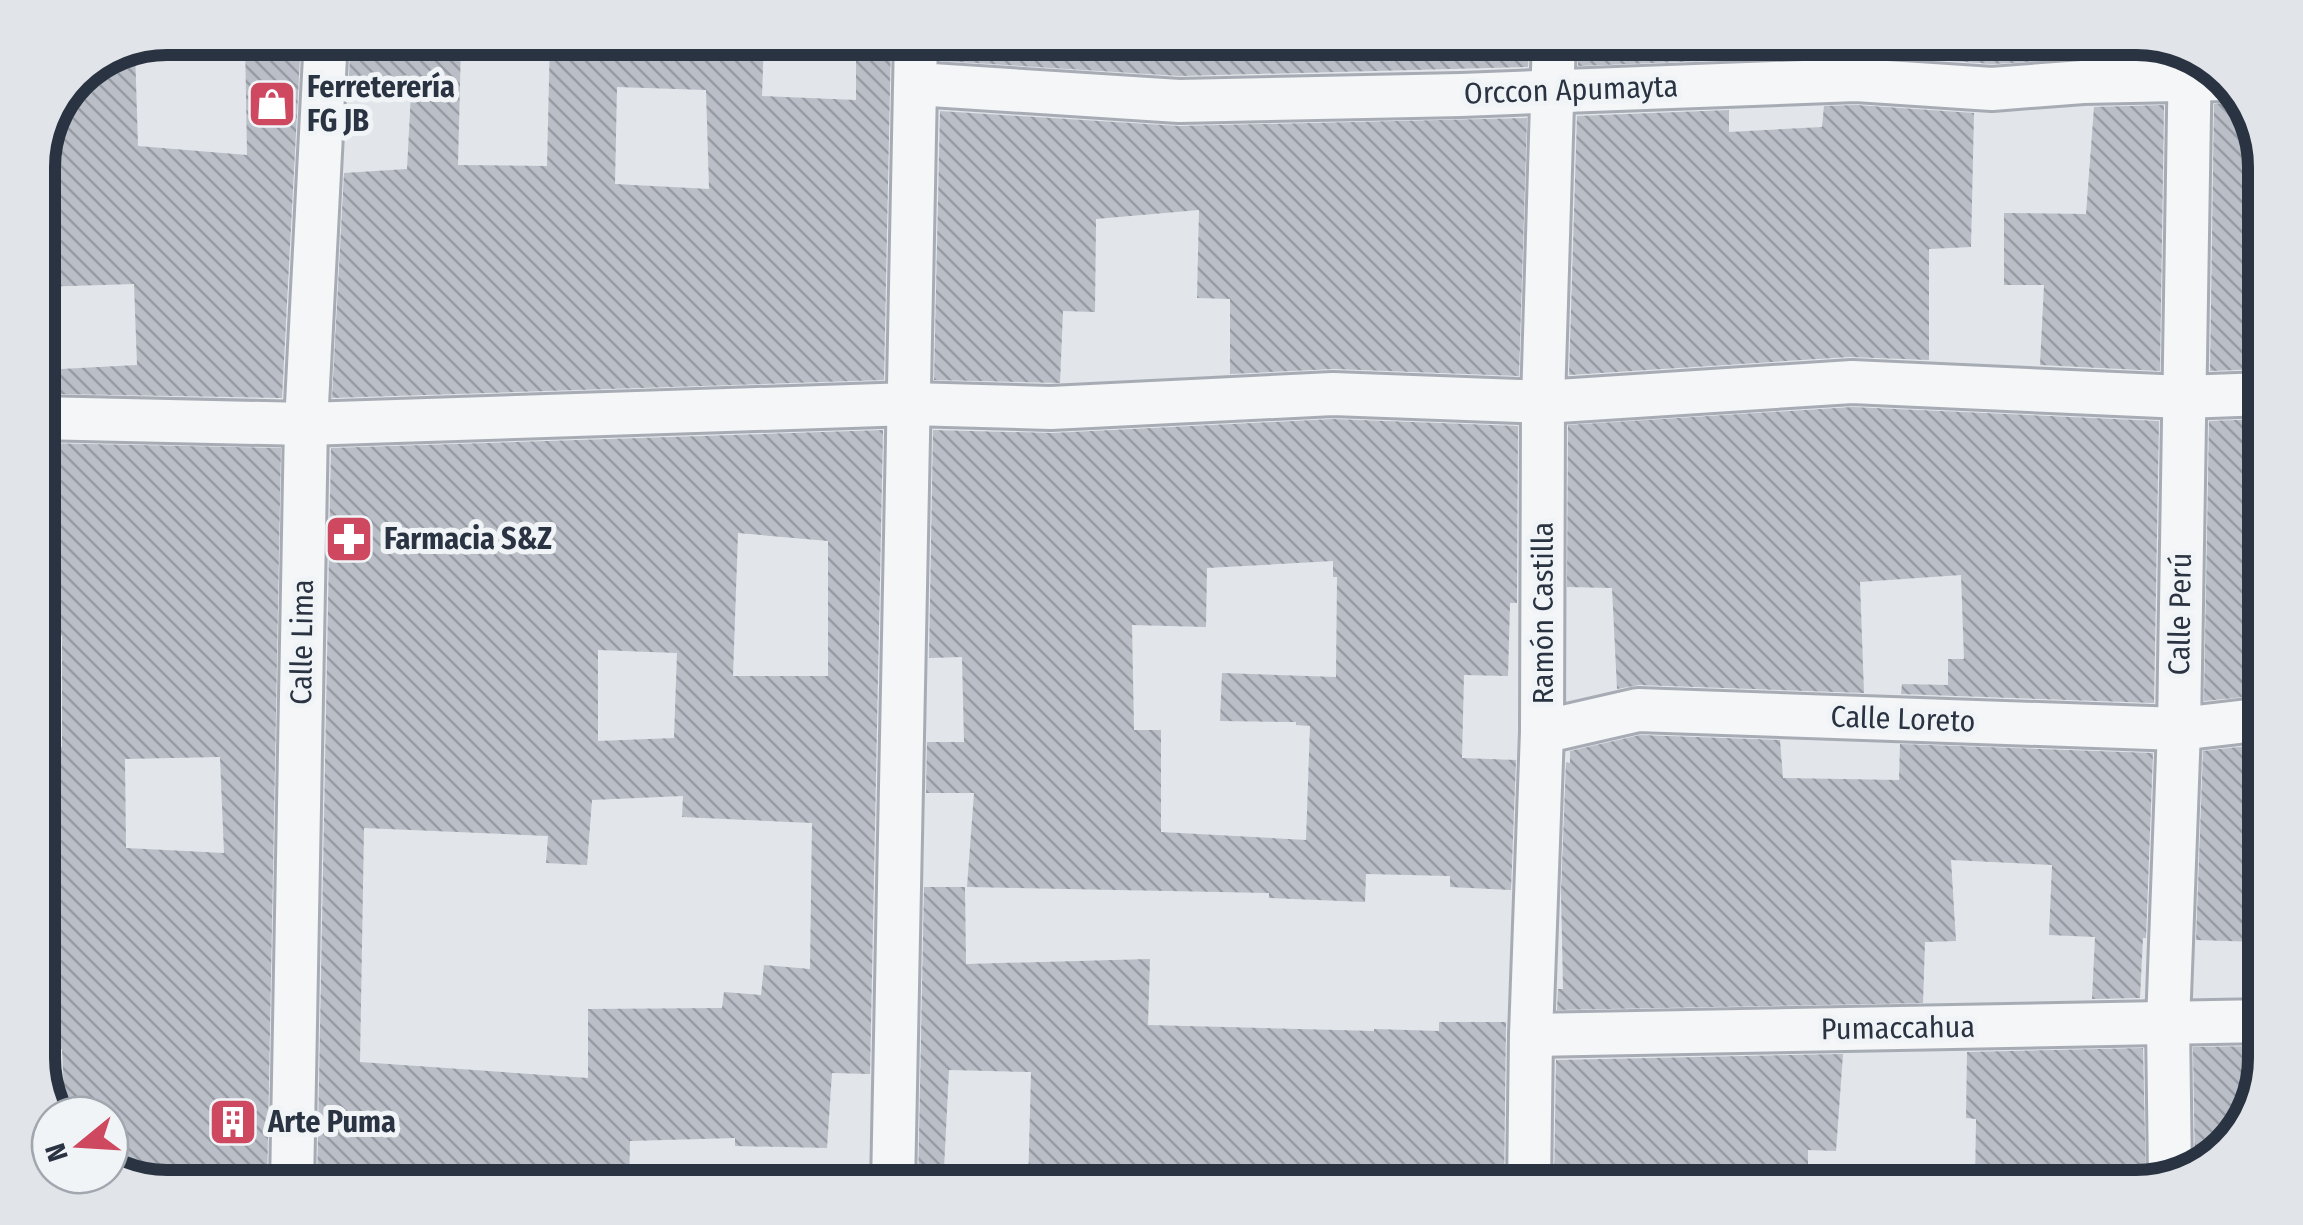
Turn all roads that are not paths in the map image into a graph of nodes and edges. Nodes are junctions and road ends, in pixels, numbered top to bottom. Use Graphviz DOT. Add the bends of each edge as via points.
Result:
graph roads {
  1 [pos="325,55"];
  2 [pos="916,55"];
  3 [pos="1554,55"];
  4 [pos="2192,70"];
  5 [pos="2201,76"];
  6 [pos="916,84"];
  7 [pos="1553,90"];
  8 [pos="2248,395"];
  9 [pos="2183,398"];
  10 [pos="1543,402"];
  11 [pos="910,404"];
  12 [pos="55,418"];
  13 [pos="306,424"];
  14 [pos="2248,722"];
  15 [pos="2179,729"];
  16 [pos="1542,732"];
  17 [pos="2248,1021"];
  18 [pos="2168,1023"];
  19 [pos="1530,1036"];
  20 [pos="2170,1164"];
  21 [pos="292,1170"];
  22 [pos="893,1170"];
  23 [pos="1529,1170"];
  1 -- 13 [label="street, Calle Lima"];
  2 -- 6 [label="street"];
  3 -- 7 [label="street, Ramón Castilla"];
  4 -- 7 [label="street, Orccon Apumayta" via="1992,88 1856,80"];
  5 -- 9 [label="street, Calle Perú"];
  6 -- 7 [label="street, Orccon Apumayta" via="1179,101"];
  6 -- 11 [label="street"];
  7 -- 10 [label="street, Ramón Castilla"];
  8 -- 9 [label="street"];
  9 -- 10 [label="street" via="1852,382"];
  9 -- 15 [label="street, Calle Perú"];
  10 -- 11 [label="street" via="1333,394 1051,408"];
  10 -- 16 [label="street, Ramón Castilla"];
  11 -- 13 [label="street"];
  11 -- 22 [label="street"];
  12 -- 13 [label="street"];
  13 -- 21 [label="street, Calle Lima"];
  14 -- 15 [label="street, Calle Loreto"];
  15 -- 16 [label="street, Calle Loreto" via="1638,710"];
  15 -- 18 [label="street, Calle Perú"];
  16 -- 19 [label="street, Ramón Castilla"];
  17 -- 18 [label="street, Pumaccahua"];
  18 -- 19 [label="street, Pumaccahua"];
  18 -- 20 [label="street, Calle Perú"];
  19 -- 23 [label="street, Ramón Castilla"];
}
